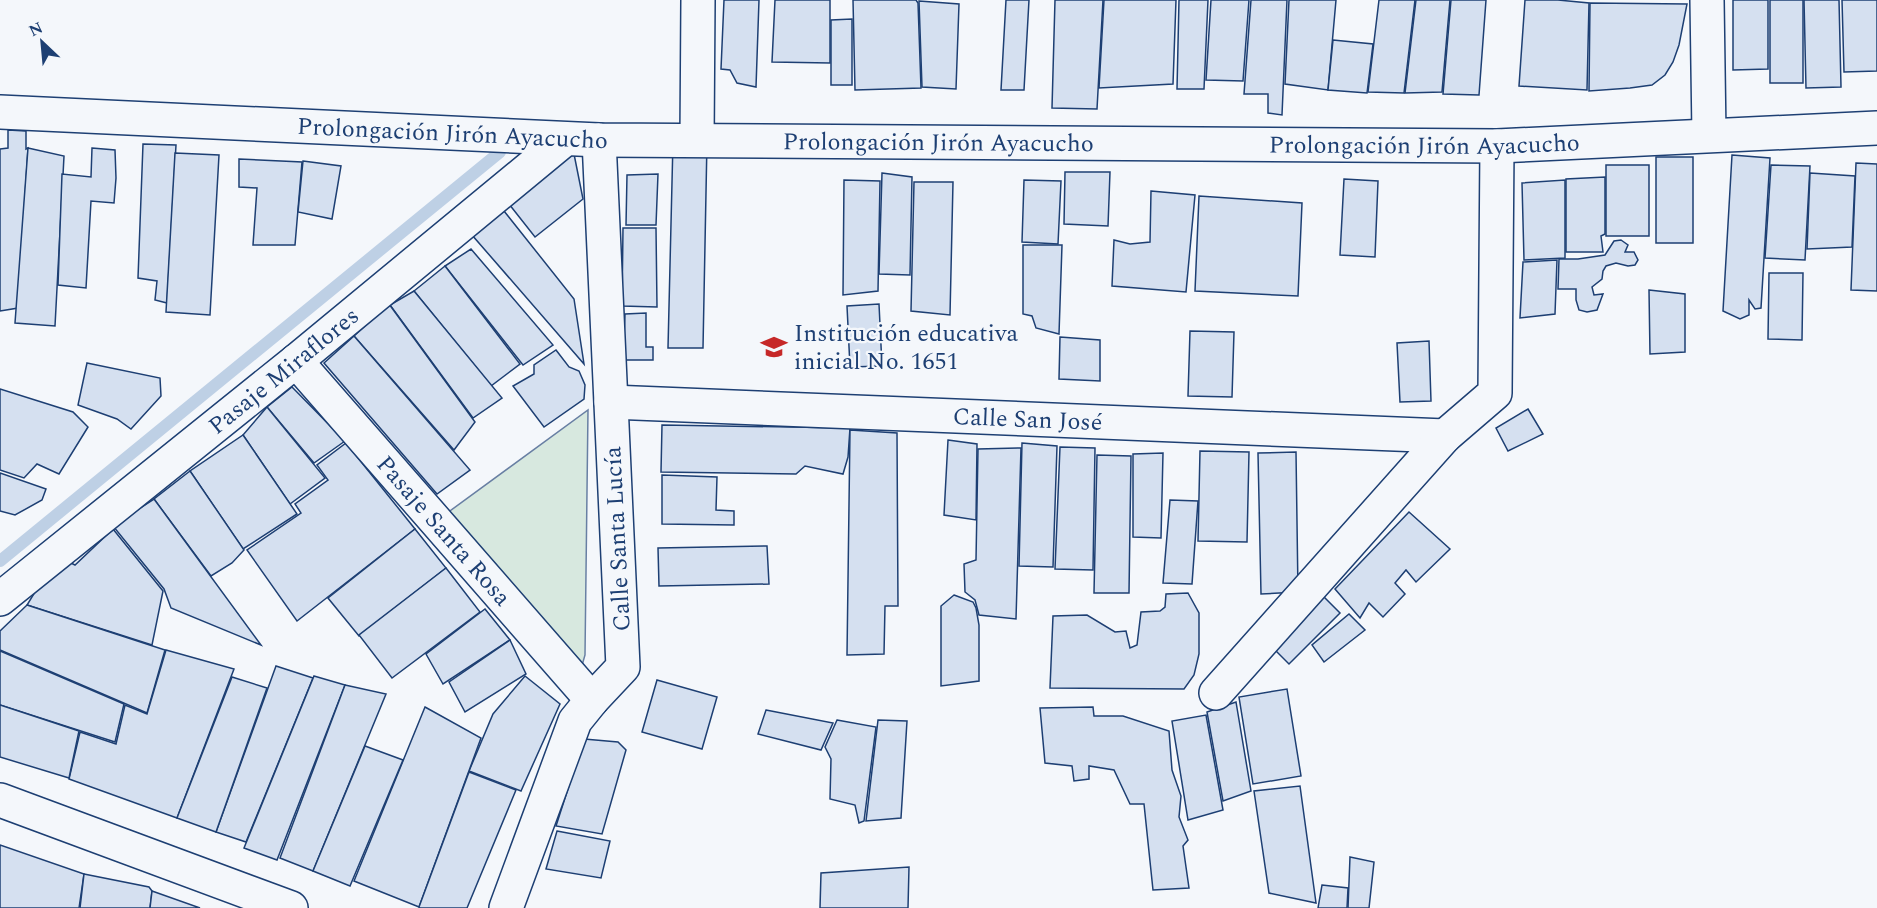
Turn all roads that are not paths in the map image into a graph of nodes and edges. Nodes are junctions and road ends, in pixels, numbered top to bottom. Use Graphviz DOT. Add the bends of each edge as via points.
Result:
graph roads {
  1 [pos="698,0"];
  2 [pos="1707,0"];
  3 [pos="0,112"];
  4 [pos="1877,128"];
  5 [pos="1709,135"];
  6 [pos="564,139"];
  7 [pos="599,140"];
  8 [pos="697,140"];
  9 [pos="1497,146"];
  10 [pos="296,361"];
  11 [pos="610,402"];
  12 [pos="1445,436"];
  13 [pos="0,599"];
  14 [pos="1216,693"];
  15 [pos="592,700"];
  16 [pos="0,800"];
  17 [pos="291,908"];
  18 [pos="506,908"];
  1 -- 8 [label="street"];
  2 -- 5 [label="street"];
  3 -- 6 [label="street, Prolongación Jirón Ayacucho"];
  4 -- 5 [label="street, Prolongación Jirón Ayacucho"];
  5 -- 9 [label="street, Prolongación Jirón Ayacucho"];
  6 -- 7 [label="street, Prolongación Jirón Ayacucho"];
  6 -- 10 [label="street, Pasaje Miraflores"];
  7 -- 8 [label="street, Prolongación Jirón Ayacucho"];
  7 -- 11 [label="street, Calle Santa Lucía"];
  8 -- 9 [label="street, Prolongación Jirón Ayacucho"];
  9 -- 12 [label="street" via="1495,393"];
  10 -- 13 [label="street, Pasaje Miraflores"];
  10 -- 15 [label="street, Pasaje Santa Rosa"];
  11 -- 12 [label="street, Calle San José"];
  11 -- 15 [label="street, Calle Santa Lucía" via="623,667"];
  12 -- 14 [label="street"];
  15 -- 18 [label="street, Calle Santa Lucía" via="575,721"];
  16 -- 17 [label="street"];
}
